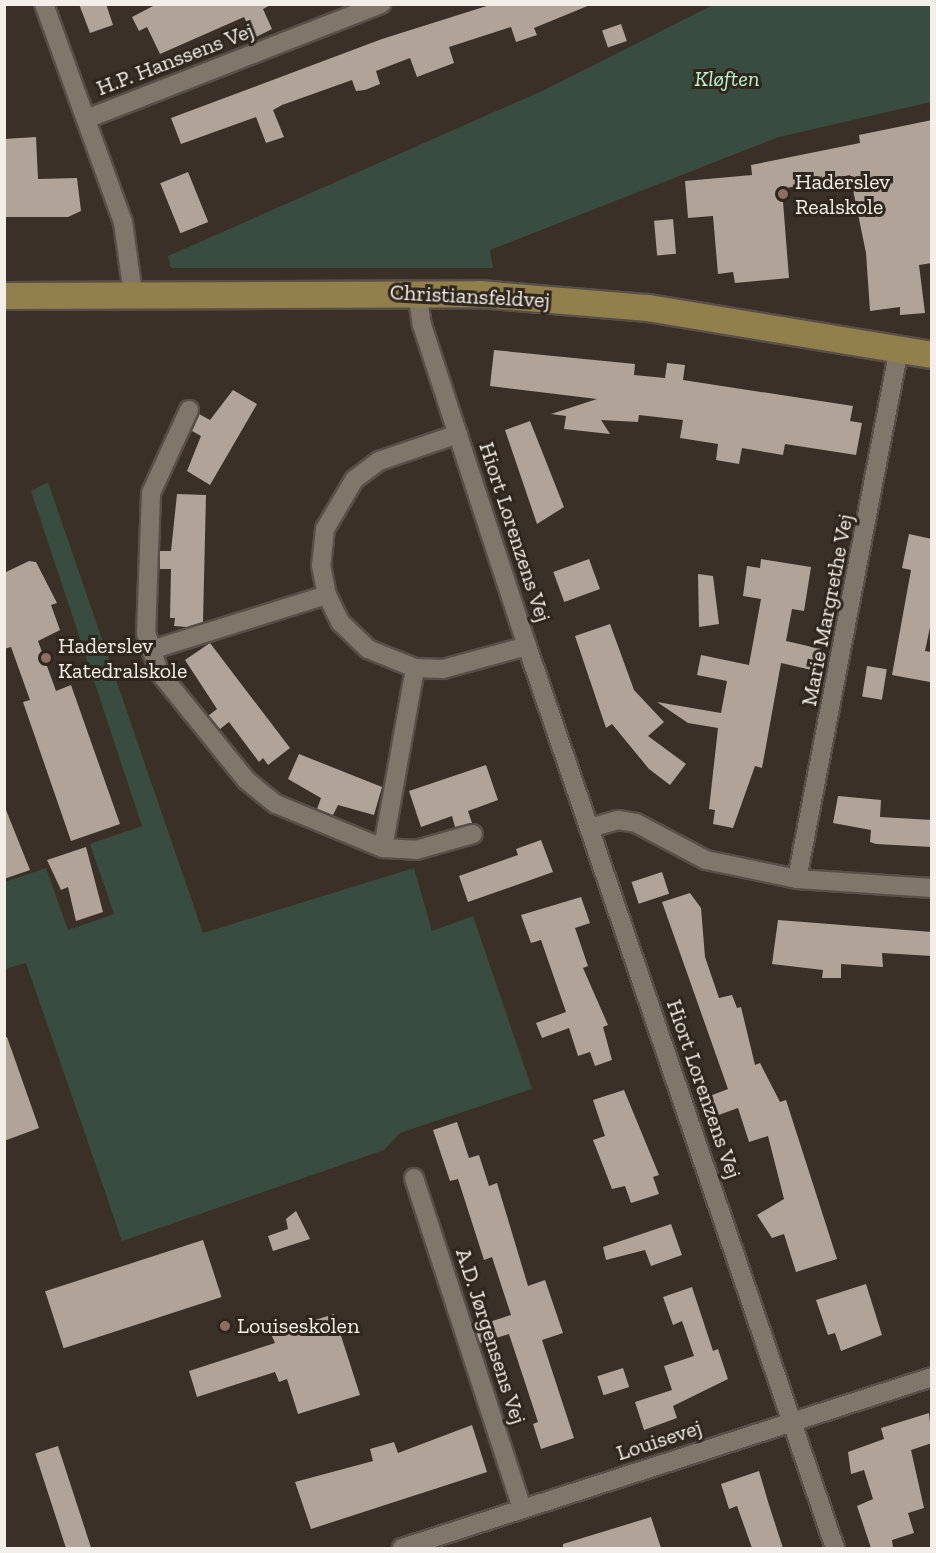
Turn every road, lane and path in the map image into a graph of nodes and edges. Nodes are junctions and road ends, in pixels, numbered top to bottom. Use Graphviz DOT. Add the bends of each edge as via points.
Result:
graph roads {
  1 [pos="44,4"];
  2 [pos="381,4"];
  3 [pos="86,119"];
  4 [pos="417,291"];
  5 [pos="133,294"];
  6 [pos="4,296"];
  7 [pos="899,349"];
  8 [pos="932,355"];
  9 [pos="189,410"];
  10 [pos="458,434"];
  11 [pos="327,595"];
  12 [pos="527,646"];
  13 [pos="151,650"];
  14 [pos="415,668"];
  15 [pos="590,828"];
  16 [pos="472,834"];
  17 [pos="383,848"];
  18 [pos="797,879"];
  19 [pos="932,888"];
  20 [pos="414,1178"];
  21 [pos="932,1377"];
  22 [pos="790,1422"];
  23 [pos="522,1509"];
  24 [pos="402,1548"];
  25 [pos="835,1548"];
  1 -- 3 [label="street"];
  2 -- 3 [label="street, H.P. Hanssens Vej"];
  3 -- 5 [label="street" via="123,222"];
  4 -- 5 [label="street, Christiansfeldvej"];
  4 -- 7 [label="street, Christiansfeldvej" via="648,308"];
  4 -- 10 [label="street, Hiort Lorenzens Vej"];
  5 -- 6 [label="street, Christiansfeldvej"];
  7 -- 8 [label="street, Christiansfeldvej"];
  7 -- 18 [label="street, Marie Margrethe Vej"];
  9 -- 13 [label="street" via="151,493 146,633"];
  10 -- 11 [label="street, Hiort Lorenzens Vej" via="379,461 354,480 325,529 321,565"];
  10 -- 12 [label="street, Hiort Lorenzens Vej"];
  11 -- 13 [label="street"];
  11 -- 14 [label="street, Hiort Lorenzens Vej" via="340,622 369,649"];
  12 -- 14 [label="street, Hiort Lorenzens Vej" via="443,669"];
  12 -- 15 [label="street, Hiort Lorenzens Vej"];
  13 -- 17 [label="street" via="159,672 261,793"];
  14 -- 17 [label="street"];
  15 -- 18 [label="street" via="618,820 636,824 706,860"];
  15 -- 22 [label="street, Hiort Lorenzens Vej"];
  16 -- 17 [label="street" via="416,850"];
  18 -- 19 [label="street"];
  20 -- 23 [label="street, A.D. Jørgensens Vej"];
  21 -- 22 [label="street, Louisevej"];
  22 -- 23 [label="street, Louisevej"];
  22 -- 25 [label="street, Hiort Lorenzens Vej"];
  23 -- 24 [label="street, Louisevej"];
}
